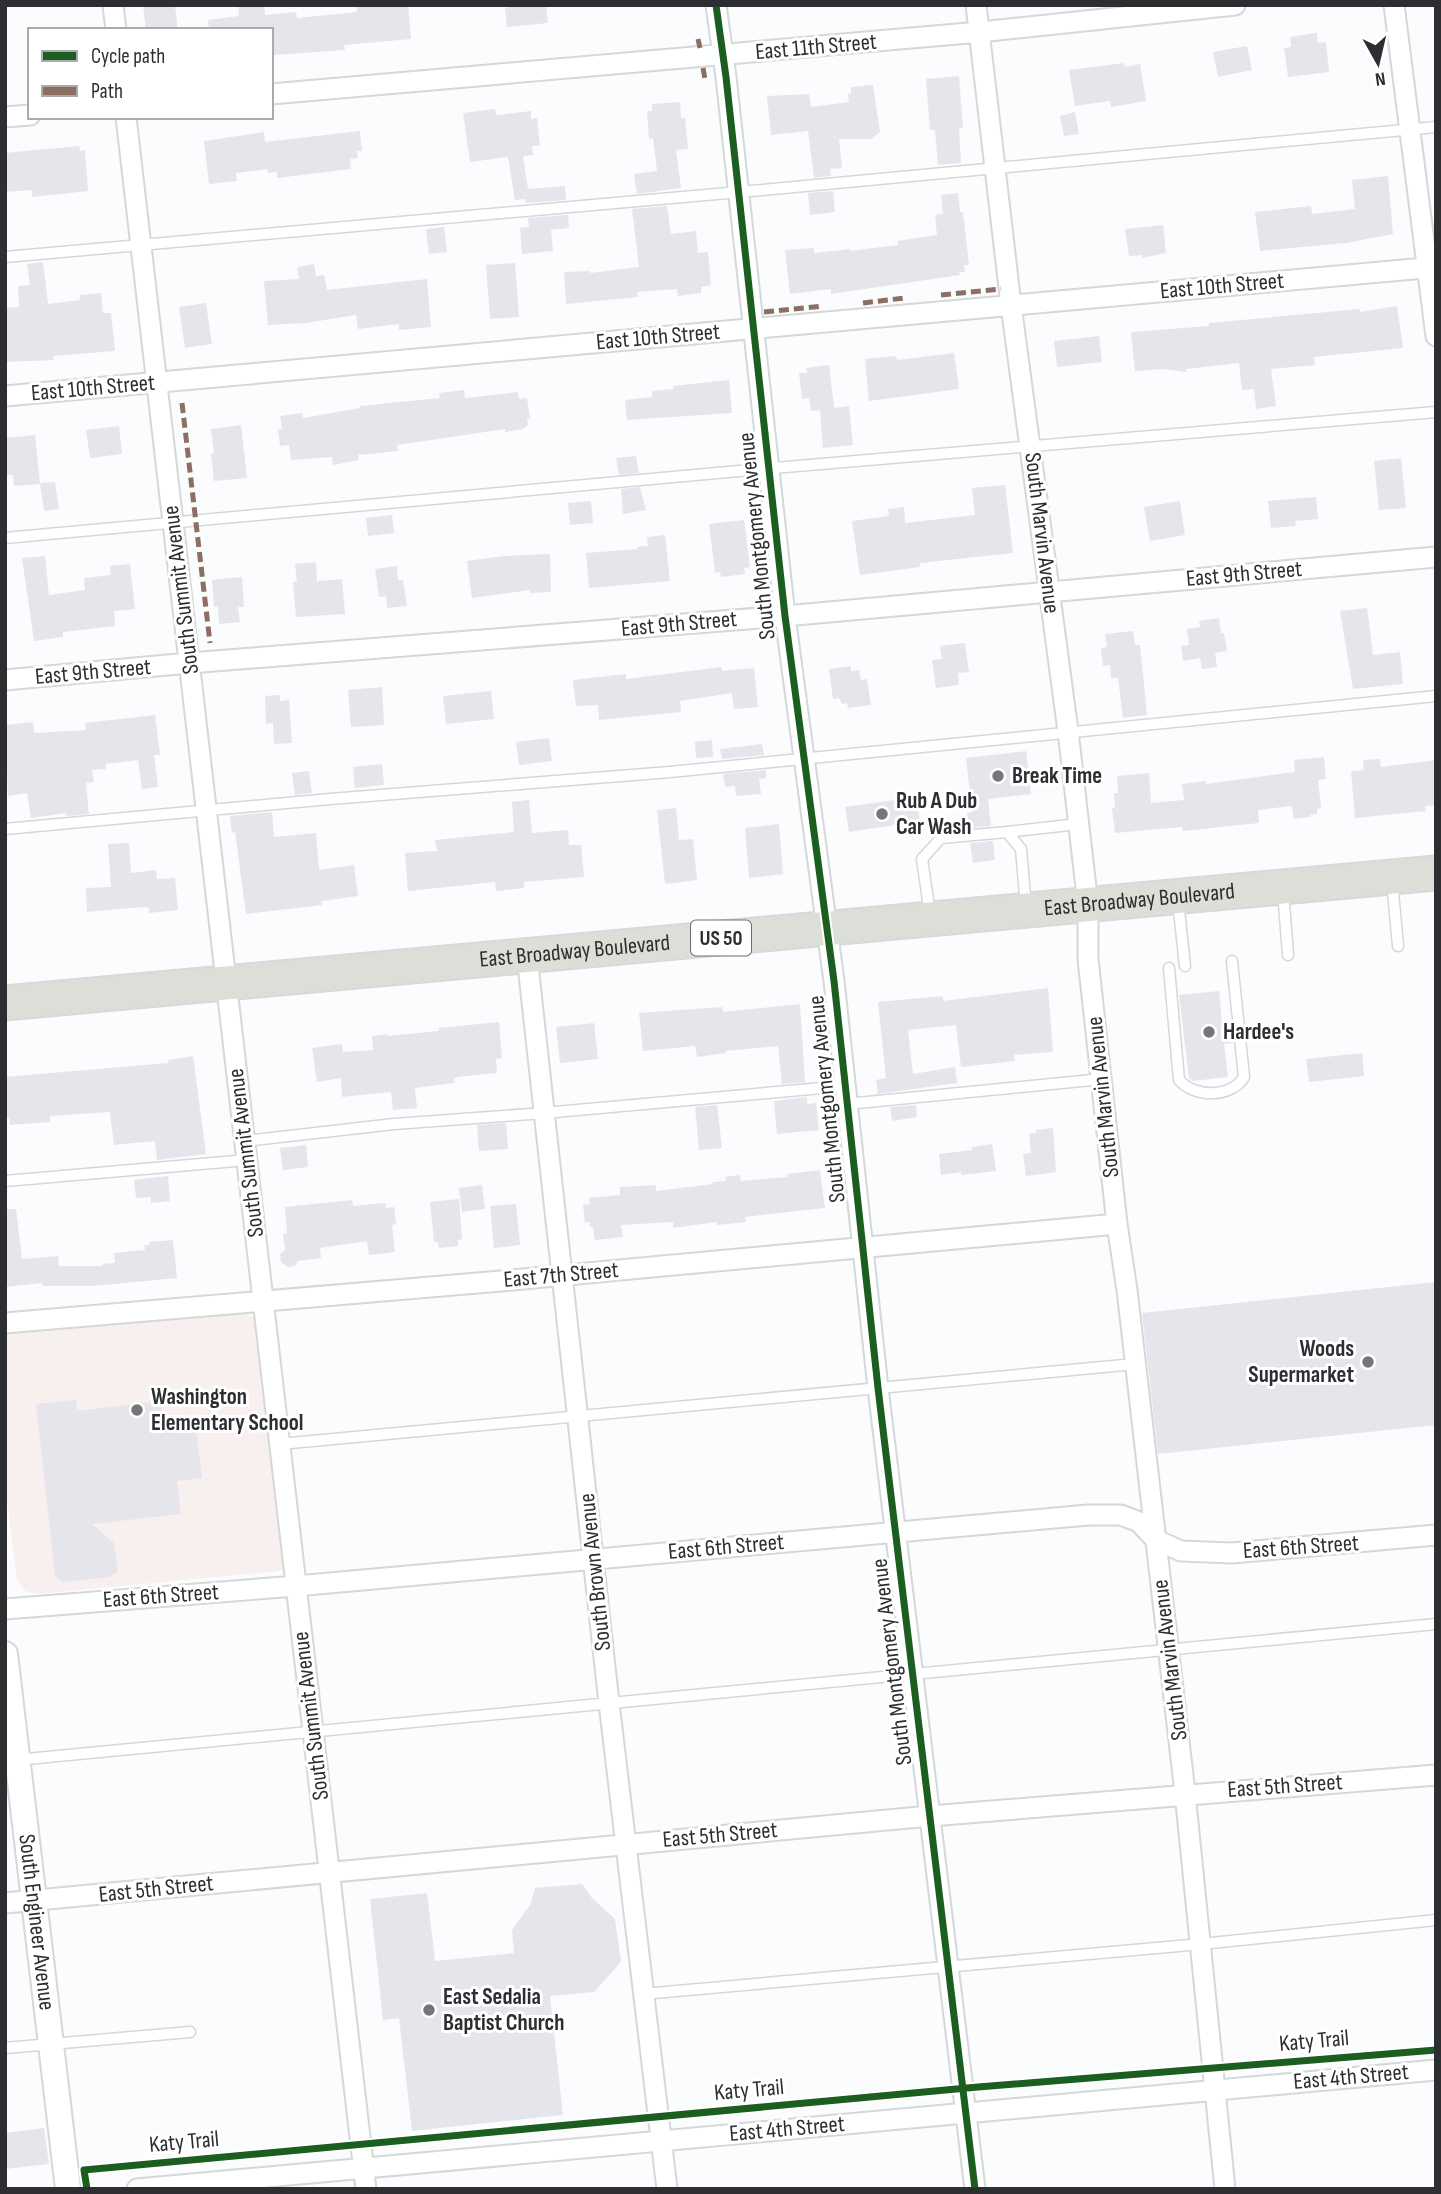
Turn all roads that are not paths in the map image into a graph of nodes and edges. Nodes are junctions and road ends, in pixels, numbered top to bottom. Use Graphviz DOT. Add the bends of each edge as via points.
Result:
graph roads {
  1 [pos="113,5"];
  2 [pos="716,5"];
  3 [pos="976,5"];
  4 [pos="1235,5"];
  5 [pos="1394,5"];
  6 [pos="116,28"];
  7 [pos="980,33"];
  8 [pos="724,56"];
  9 [pos="273,94"];
  10 [pos="28,115"];
  11 [pos="5,117"];
  12 [pos="126,119"];
  13 [pos="1436,127"];
  14 [pos="1409,129"];
  15 [pos="997,169"];
  16 [pos="739,192"];
  17 [pos="140,244"];
  18 [pos="5,257"];
  19 [pos="1431,267"];
  20 [pos="1012,305"];
  21 [pos="754,329"];
  22 [pos="1436,336"];
  23 [pos="156,382"];
  24 [pos="5,396"];
  25 [pos="1436,412"];
  26 [pos="1031,448"];
  27 [pos="769,468"];
  28 [pos="173,523"];
  29 [pos="5,538"];
  30 [pos="1436,557"];
  31 [pos="1050,591"];
  32 [pos="785,616"];
  33 [pos="189,663"];
  34 [pos="5,680"];
  35 [pos="1436,696"];
  36 [pos="1068,731"];
  37 [pos="803,759"];
  38 [pos="206,810"];
  39 [pos="1078,824"];
  40 [pos="5,829"];
  41 [pos="1007,832"];
  42 [pos="1436,873"];
  43 [pos="1392,877"];
  44 [pos="1282,887"];
  45 [pos="1177,897"];
  46 [pos="1088,905"];
  47 [pos="1027,911"];
  48 [pos="931,919"];
  49 [pos="828,928"];
  50 [pos="1398,946"];
  51 [pos="1288,955"];
  52 [pos="527,956"];
  53 [pos="1232,961"];
  54 [pos="1185,966"];
  55 [pos="1169,968"];
  56 [pos="226,983"];
  57 [pos="5,1003"];
  58 [pos="1102,1079"];
  59 [pos="845,1095"];
  60 [pos="544,1113"];
  61 [pos="246,1151"];
  62 [pos="5,1181"];
  63 [pos="1116,1224"];
  64 [pos="863,1249"];
  65 [pos="562,1275"];
  66 [pos="263,1301"];
  67 [pos="5,1323"];
  68 [pos="1135,1364"];
  69 [pos="878,1388"];
  70 [pos="578,1417"];
  71 [pos="280,1444"];
  72 [pos="895,1532"];
  73 [pos="1436,1535"];
  74 [pos="1156,1540"];
  75 [pos="593,1559"];
  76 [pos="296,1586"];
  77 [pos="5,1609"];
  78 [pos="1436,1624"];
  79 [pos="1168,1650"];
  80 [pos="5,1654"];
  81 [pos="913,1673"];
  82 [pos="610,1703"];
  83 [pos="313,1732"];
  84 [pos="11,1760"];
  85 [pos="1436,1775"];
  86 [pos="1185,1793"];
  87 [pos="930,1816"];
  88 [pos="626,1844"];
  89 [pos="330,1872"];
  90 [pos="34,1900"];
  91 [pos="5,1903"];
  92 [pos="1436,1920"];
  93 [pos="1201,1944"];
  94 [pos="948,1965"];
  95 [pos="643,1994"];
  96 [pos="190,2032"];
  97 [pos="51,2044"];
  98 [pos="5,2048"];
  99 [pos="1436,2070"];
  100 [pos="1216,2089"];
  101 [pos="965,2112"];
  102 [pos="662,2140"];
  103 [pos="364,2168"];
  104 [pos="68,2189"];
  105 [pos="138,2189"];
  106 [pos="366,2189"];
  107 [pos="667,2189"];
  108 [pos="975,2189"];
  109 [pos="1225,2189"];
  1 -- 6 [label="street"];
  2 -- 8 [label="street, South Montgomery Avenue"];
  3 -- 7 [label="street, South Marvin Avenue"];
  4 -- 7 [label="street, East 11th Street"];
  5 -- 14 [label="street"];
  7 -- 8 [label="street, East 11th Street"];
  7 -- 15 [label="street, South Marvin Avenue"];
  8 -- 9 [label="street, East 11th Street"];
  8 -- 16 [label="street, South Montgomery Avenue"];
  10 -- 11 [label="street"];
  12 -- 17 [label="street, South Summit Avenue"];
  13 -- 14 [label="lane"];
  14 -- 15 [label="lane"];
  14 -- 19 [label="street"];
  15 -- 16 [label="lane"];
  15 -- 20 [label="street, South Marvin Avenue"];
  16 -- 17 [label="lane"];
  16 -- 21 [label="street, South Montgomery Avenue"];
  17 -- 18 [label="lane"];
  17 -- 23 [label="street, South Summit Avenue"];
  19 -- 20 [label="street, East 10th Street"];
  19 -- 22 [label="street"];
  20 -- 21 [label="street, East 10th Street"];
  20 -- 26 [label="street, South Marvin Avenue"];
  21 -- 23 [label="street, East 10th Street"];
  21 -- 27 [label="street, South Montgomery Avenue"];
  23 -- 24 [label="street, East 10th Street"];
  23 -- 28 [label="street, South Summit Avenue"];
  25 -- 26 [label="lane"];
  26 -- 27 [label="lane"];
  26 -- 31 [label="street, South Marvin Avenue"];
  27 -- 28 [label="lane"];
  27 -- 32 [label="street, South Montgomery Avenue"];
  28 -- 29 [label="lane"];
  28 -- 33 [label="street, South Summit Avenue"];
  30 -- 31 [label="street, East 9th Street"];
  31 -- 32 [label="street, East 9th Street"];
  31 -- 36 [label="street, South Marvin Avenue"];
  32 -- 33 [label="street, East 9th Street"];
  32 -- 37 [label="street, South Montgomery Avenue"];
  33 -- 34 [label="street, East 9th Street"];
  33 -- 38 [label="street, South Summit Avenue"];
  35 -- 36 [label="lane"];
  36 -- 37 [label="lane"];
  36 -- 39 [label="street, South Marvin Avenue"];
  37 -- 38 [label="lane"];
  37 -- 49 [label="street, South Montgomery Avenue"];
  38 -- 40 [label="lane"];
  38 -- 56 [label="street, South Summit Avenue"];
  39 -- 41 [label="lane"];
  39 -- 46 [label="street, South Marvin Avenue"];
  41 -- 47 [label="lane" via="1021,849"];
  41 -- 48 [label="lane" via="941,838 922,859"];
  42 -- 43 [label="highway, East Broadway Boulevard / US 50"];
  43 -- 44 [label="highway, East Broadway Boulevard / US 50"];
  43 -- 50 [label="lane"];
  44 -- 45 [label="highway, East Broadway Boulevard / US 50"];
  44 -- 51 [label="lane"];
  45 -- 46 [label="highway, East Broadway Boulevard / US 50"];
  45 -- 54 [label="lane"];
  46 -- 47 [label="highway, East Broadway Boulevard / US 50"];
  46 -- 58 [label="street, South Marvin Avenue" via="1088,959"];
  47 -- 48 [label="highway, East Broadway Boulevard / US 50"];
  48 -- 49 [label="highway, East Broadway Boulevard / US 50"];
  49 -- 52 [label="highway, East Broadway Boulevard / US 50"];
  49 -- 59 [label="street, South Montgomery Avenue"];
  52 -- 56 [label="highway, East Broadway Boulevard / US 50"];
  52 -- 60 [label="street, South Brown Avenue"];
  53 -- 55 [label="lane" via="1244,1077 1239,1085 1223,1091 1202,1093 1186,1088 1179,1080"];
  56 -- 57 [label="highway, East Broadway Boulevard / US 50"];
  56 -- 61 [label="street, South Summit Avenue"];
  58 -- 59 [label="lane"];
  58 -- 63 [label="street, South Marvin Avenue"];
  59 -- 60 [label="lane"];
  59 -- 64 [label="street, South Montgomery Avenue"];
  60 -- 61 [label="lane" via="394,1124"];
  60 -- 65 [label="street, South Brown Avenue"];
  61 -- 62 [label="lane"];
  61 -- 66 [label="street, South Summit Avenue"];
  63 -- 64 [label="street, East 7th Street"];
  63 -- 68 [label="street, South Marvin Avenue"];
  64 -- 65 [label="street, East 7th Street"];
  64 -- 69 [label="street, South Montgomery Avenue"];
  65 -- 66 [label="street, East 7th Street"];
  65 -- 70 [label="street, South Brown Avenue"];
  66 -- 67 [label="street, East 7th Street"];
  66 -- 71 [label="street, South Summit Avenue"];
  68 -- 69 [label="lane"];
  68 -- 74 [label="street, South Marvin Avenue"];
  69 -- 70 [label="lane"];
  69 -- 72 [label="street, South Montgomery Avenue"];
  70 -- 71 [label="lane"];
  70 -- 75 [label="street, South Brown Avenue"];
  71 -- 76 [label="street, South Summit Avenue"];
  72 -- 74 [label="street, East 6th Street" via="1121,1515 1139,1522"];
  72 -- 75 [label="street, East 6th Street"];
  72 -- 81 [label="street, South Montgomery Avenue"];
  73 -- 74 [label="street, East 6th Street" via="1232,1553 1181,1550"];
  74 -- 79 [label="street, South Marvin Avenue"];
  75 -- 76 [label="street, East 6th Street"];
  75 -- 82 [label="street, South Brown Avenue"];
  76 -- 77 [label="street, East 6th Street"];
  76 -- 83 [label="street, South Summit Avenue"];
  78 -- 79 [label="lane"];
  79 -- 81 [label="lane"];
  79 -- 86 [label="street, South Marvin Avenue"];
  80 -- 84 [label="street, South Engineer Avenue"];
  81 -- 82 [label="lane"];
  81 -- 87 [label="street, South Montgomery Avenue"];
  82 -- 83 [label="lane"];
  82 -- 88 [label="street, South Brown Avenue"];
  83 -- 84 [label="lane"];
  83 -- 89 [label="street, South Summit Avenue"];
  84 -- 90 [label="street, South Engineer Avenue"];
  85 -- 86 [label="street, East 5th Street"];
  86 -- 87 [label="street, East 5th Street"];
  86 -- 93 [label="street, South Marvin Avenue"];
  87 -- 88 [label="street, East 5th Street"];
  87 -- 94 [label="street, South Montgomery Avenue"];
  88 -- 89 [label="street, East 5th Street"];
  88 -- 95 [label="street, South Brown Avenue"];
  89 -- 90 [label="street, East 5th Street"];
  89 -- 103 [label="street, South Summit Avenue"];
  90 -- 91 [label="street, East 5th Street"];
  90 -- 97 [label="street, South Engineer Avenue"];
  92 -- 93 [label="lane"];
  93 -- 94 [label="lane"];
  93 -- 100 [label="street, South Marvin Avenue"];
  94 -- 95 [label="lane"];
  94 -- 101 [label="street, South Montgomery Avenue"];
  95 -- 102 [label="street, South Brown Avenue"];
  96 -- 97 [label="lane"];
  97 -- 98 [label="lane"];
  97 -- 104 [label="street, South Engineer Avenue"];
  99 -- 100 [label="street, East 4th Street"];
  100 -- 101 [label="street, East 4th Street"];
  100 -- 109 [label="street, South Marvin Avenue"];
  101 -- 102 [label="street, East 4th Street"];
  101 -- 108 [label="street, South Montgomery Avenue"];
  102 -- 103 [label="street, East 4th Street"];
  102 -- 107 [label="street, South Brown Avenue"];
  103 -- 105 [label="street, East 4th Street"];
  103 -- 106 [label="street, South Summit Avenue"];
}
